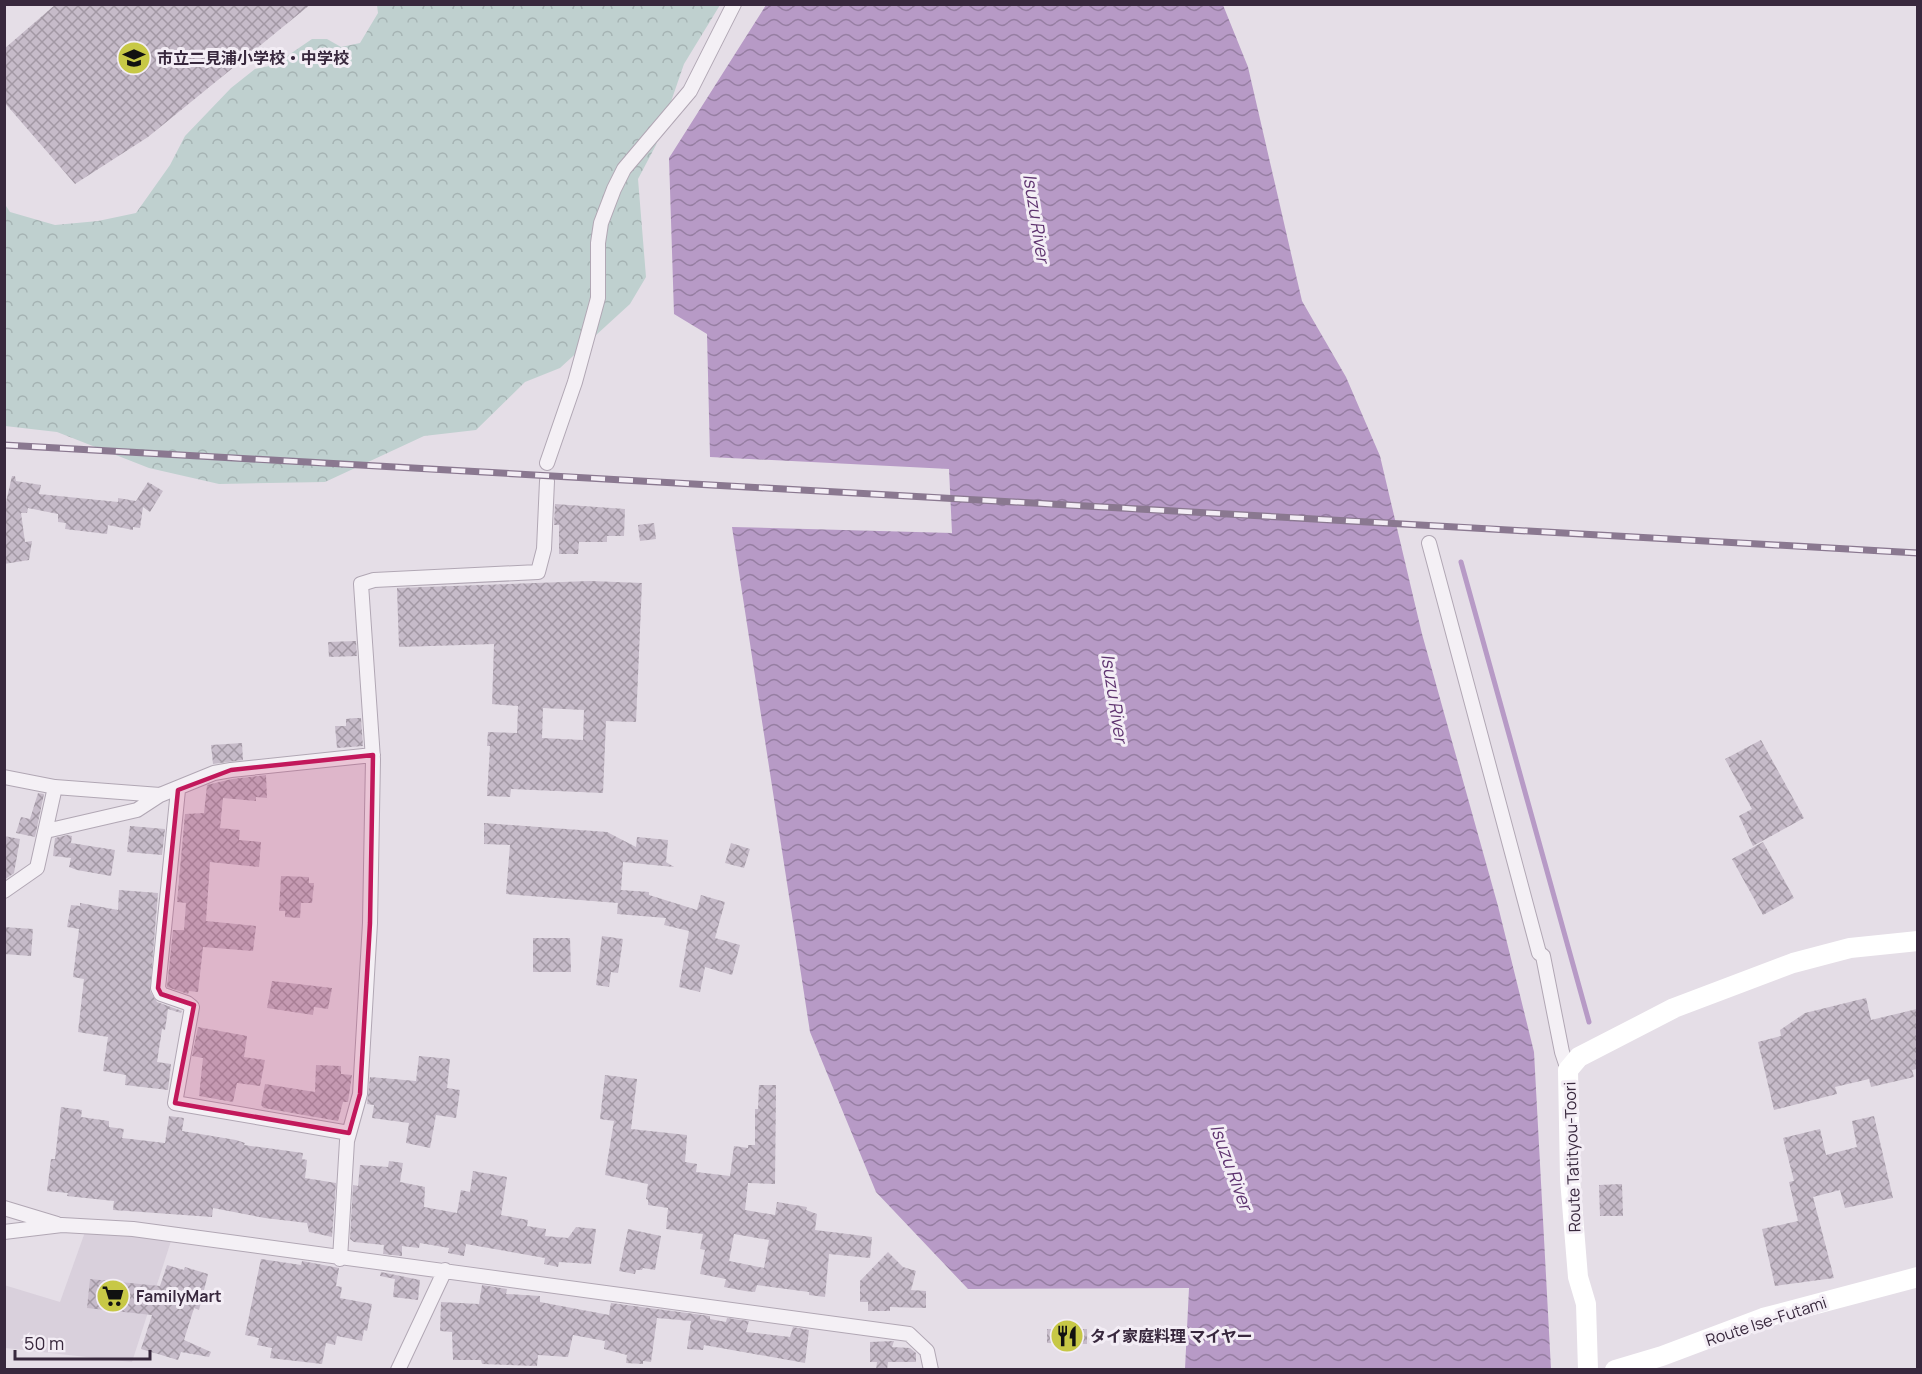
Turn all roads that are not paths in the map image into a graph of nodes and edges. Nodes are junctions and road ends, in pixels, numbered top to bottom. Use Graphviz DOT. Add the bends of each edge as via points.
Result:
graph roads {
  1 [pos="734,4"];
  2 [pos="547,463"];
  3 [pos="547,481"];
  4 [pos="1429,543"];
  5 [pos="373,755"];
  6 [pos="4,777"];
  7 [pos="55,787"];
  8 [pos="178,790"];
  9 [pos="160,795"];
  10 [pos="46,831"];
  11 [pos="4,891"];
  12 [pos="1917,941"];
  13 [pos="1568,1071"];
  14 [pos="349,1133"];
  15 [pos="4,1208"];
  16 [pos="62,1225"];
  17 [pos="4,1232"];
  18 [pos="340,1258"];
  19 [pos="445,1270"];
  20 [pos="1917,1277"];
  21 [pos="398,1370"];
  22 [pos="931,1370"];
  23 [pos="1588,1370"];
  24 [pos="1615,1370"];
  1 -- 2 [label="street" via="690,91 624,169 614,189 598,243 598,298"];
  3 -- 5 [label="street" via="538,572 374,580 361,584"];
  4 -- 13 [label="street" via="1543,956"];
  5 -- 8 [label="street" via="214,773"];
  5 -- 14 [label="street" via="370,923 360,1094"];
  6 -- 7 [label="street"];
  7 -- 9 [label="street"];
  7 -- 10 [label="street"];
  8 -- 9 [label="street"];
  8 -- 14 [label="street" via="158,988 161,994 192,1007 175,1103"];
  9 -- 10 [label="street" via="137,810"];
  10 -- 11 [label="street" via="37,868"];
  12 -- 13 [label="main road, Route Tatityou-Toori" via="1850,948 1792,963 1674,1008 1579,1057"];
  13 -- 23 [label="main road, Route Tatityou-Toori" via="1570,1179 1578,1277 1586,1304"];
  14 -- 18 [label="street"];
  15 -- 16 [label="street"];
  16 -- 17 [label="street"];
  16 -- 18 [label="street" via="133,1229"];
  18 -- 19 [label="street"];
  19 -- 21 [label="street"];
  19 -- 22 [label="street" via="909,1334 927,1351"];
  20 -- 24 [label="main road, Route Ise-Futami" via="1763,1318"];
}
